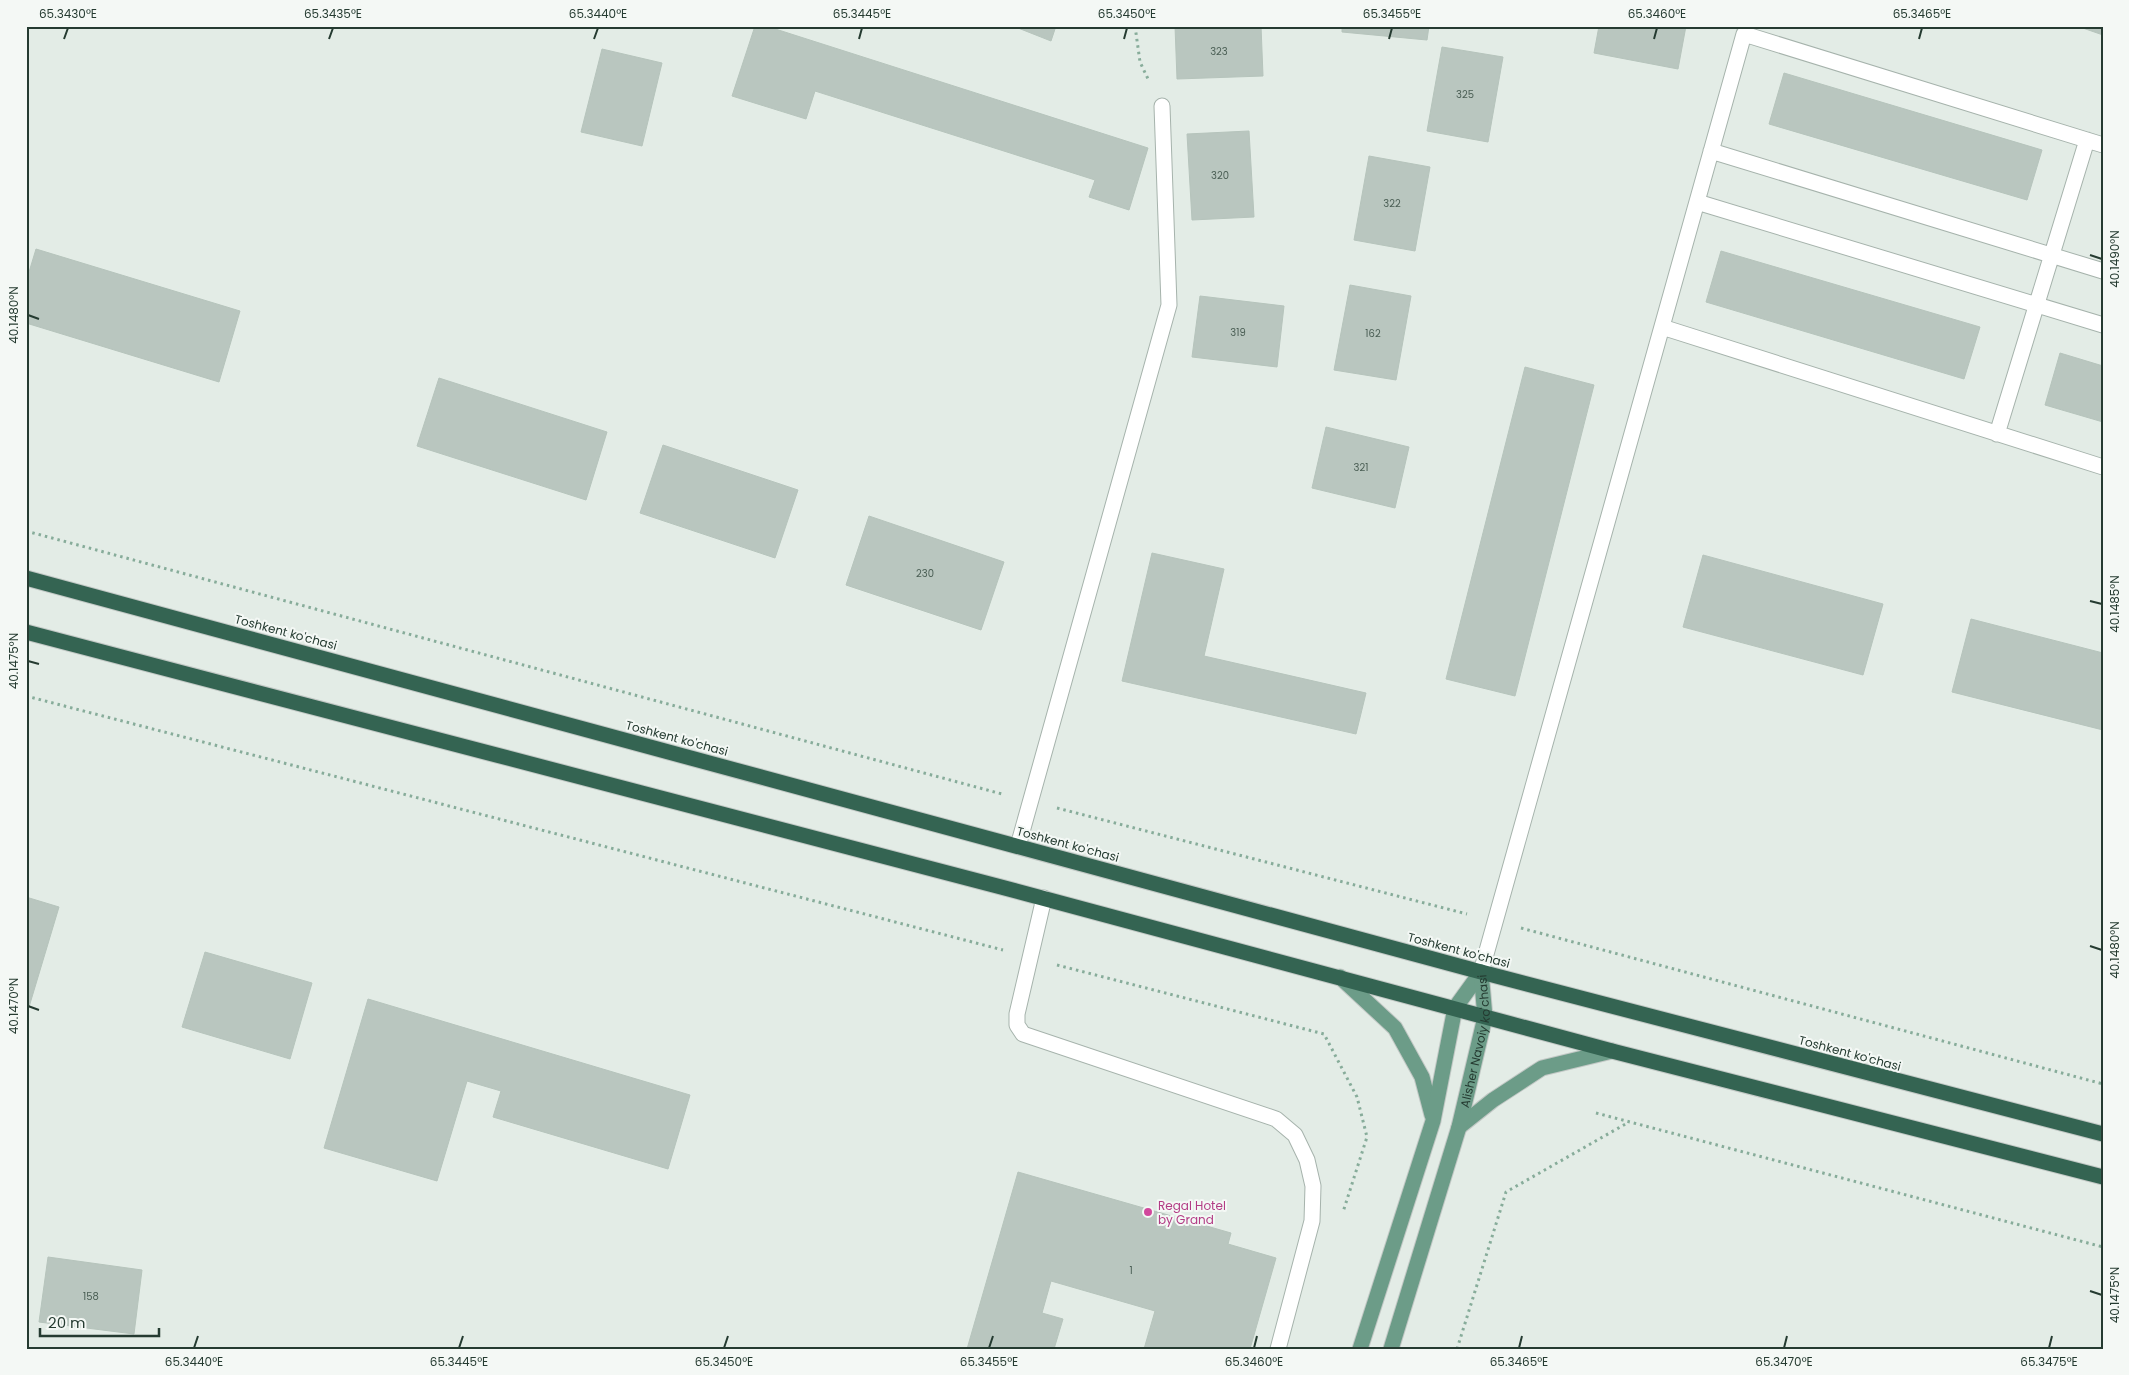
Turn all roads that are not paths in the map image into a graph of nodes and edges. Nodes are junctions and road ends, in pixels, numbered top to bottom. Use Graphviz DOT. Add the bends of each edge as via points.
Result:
graph roads {
  1 [pos="1162,106"];
  2 [pos="2087,140"];
  3 [pos="2103,145"];
  4 [pos="1711,151"];
  5 [pos="1697,202"];
  6 [pos="2052,256"];
  7 [pos="2103,271"];
  8 [pos="2037,305"];
  9 [pos="2103,326"];
  10 [pos="1662,328"];
  11 [pos="1998,434"];
  12 [pos="2103,467"];
  13 [pos="26,578"];
  14 [pos="26,632"];
  15 [pos="1018,846"];
  16 [pos="1044,898"];
  17 [pos="1480,972"];
  18 [pos="1340,977"];
  19 [pos="1455,1008"];
  20 [pos="1485,1017"];
  21 [pos="1612,1051"];
  22 [pos="1433,1121"];
  23 [pos="1459,1128"];
  24 [pos="2103,1134"];
  25 [pos="2103,1178"];
  26 [pos="1278,1349"];
  27 [pos="1360,1349"];
  28 [pos="1391,1349"];
  1 -- 15 [label="street" via="1169,305"];
  2 -- 3 [label="street"];
  2 -- 4 [label="street" via="1744,34"];
  2 -- 6 [label="street"];
  4 -- 5 [label="street"];
  4 -- 6 [label="street"];
  5 -- 8 [label="street"];
  5 -- 10 [label="street"];
  6 -- 7 [label="street"];
  6 -- 8 [label="street"];
  8 -- 9 [label="street"];
  8 -- 11 [label="street"];
  10 -- 11 [label="street"];
  10 -- 17 [label="street"];
  11 -- 12 [label="street"];
  13 -- 15 [label="highway, Toshkent ko'chasi"];
  14 -- 16 [label="highway"];
  15 -- 17 [label="highway, Toshkent ko'chasi"];
  16 -- 18 [label="highway"];
  16 -- 26 [label="street" via="1017,1014 1017,1025 1023,1034 1276,1119 1295,1135 1307,1160 1313,1186 1312,1221"];
  17 -- 19 [label="main road, Alisher Navoiy ko'chasi"];
  17 -- 20 [label="main road, Alisher Navoiy ko'chasi"];
  17 -- 24 [label="highway, Toshkent ko'chasi"];
  18 -- 19 [label="highway"];
  18 -- 22 [label="main road" via="1395,1028 1422,1077"];
  19 -- 20 [label="highway"];
  19 -- 22 [label="main road, Alisher Navoiy ko'chasi"];
  20 -- 21 [label="highway"];
  20 -- 23 [label="main road, Alisher Navoiy ko'chasi"];
  21 -- 23 [label="main road" via="1542,1068 1493,1100"];
  21 -- 25 [label="highway"];
  22 -- 27 [label="main road, Alisher Navoiy ko'chasi"];
  23 -- 28 [label="main road, Alisher Navoiy ko'chasi"];
}
